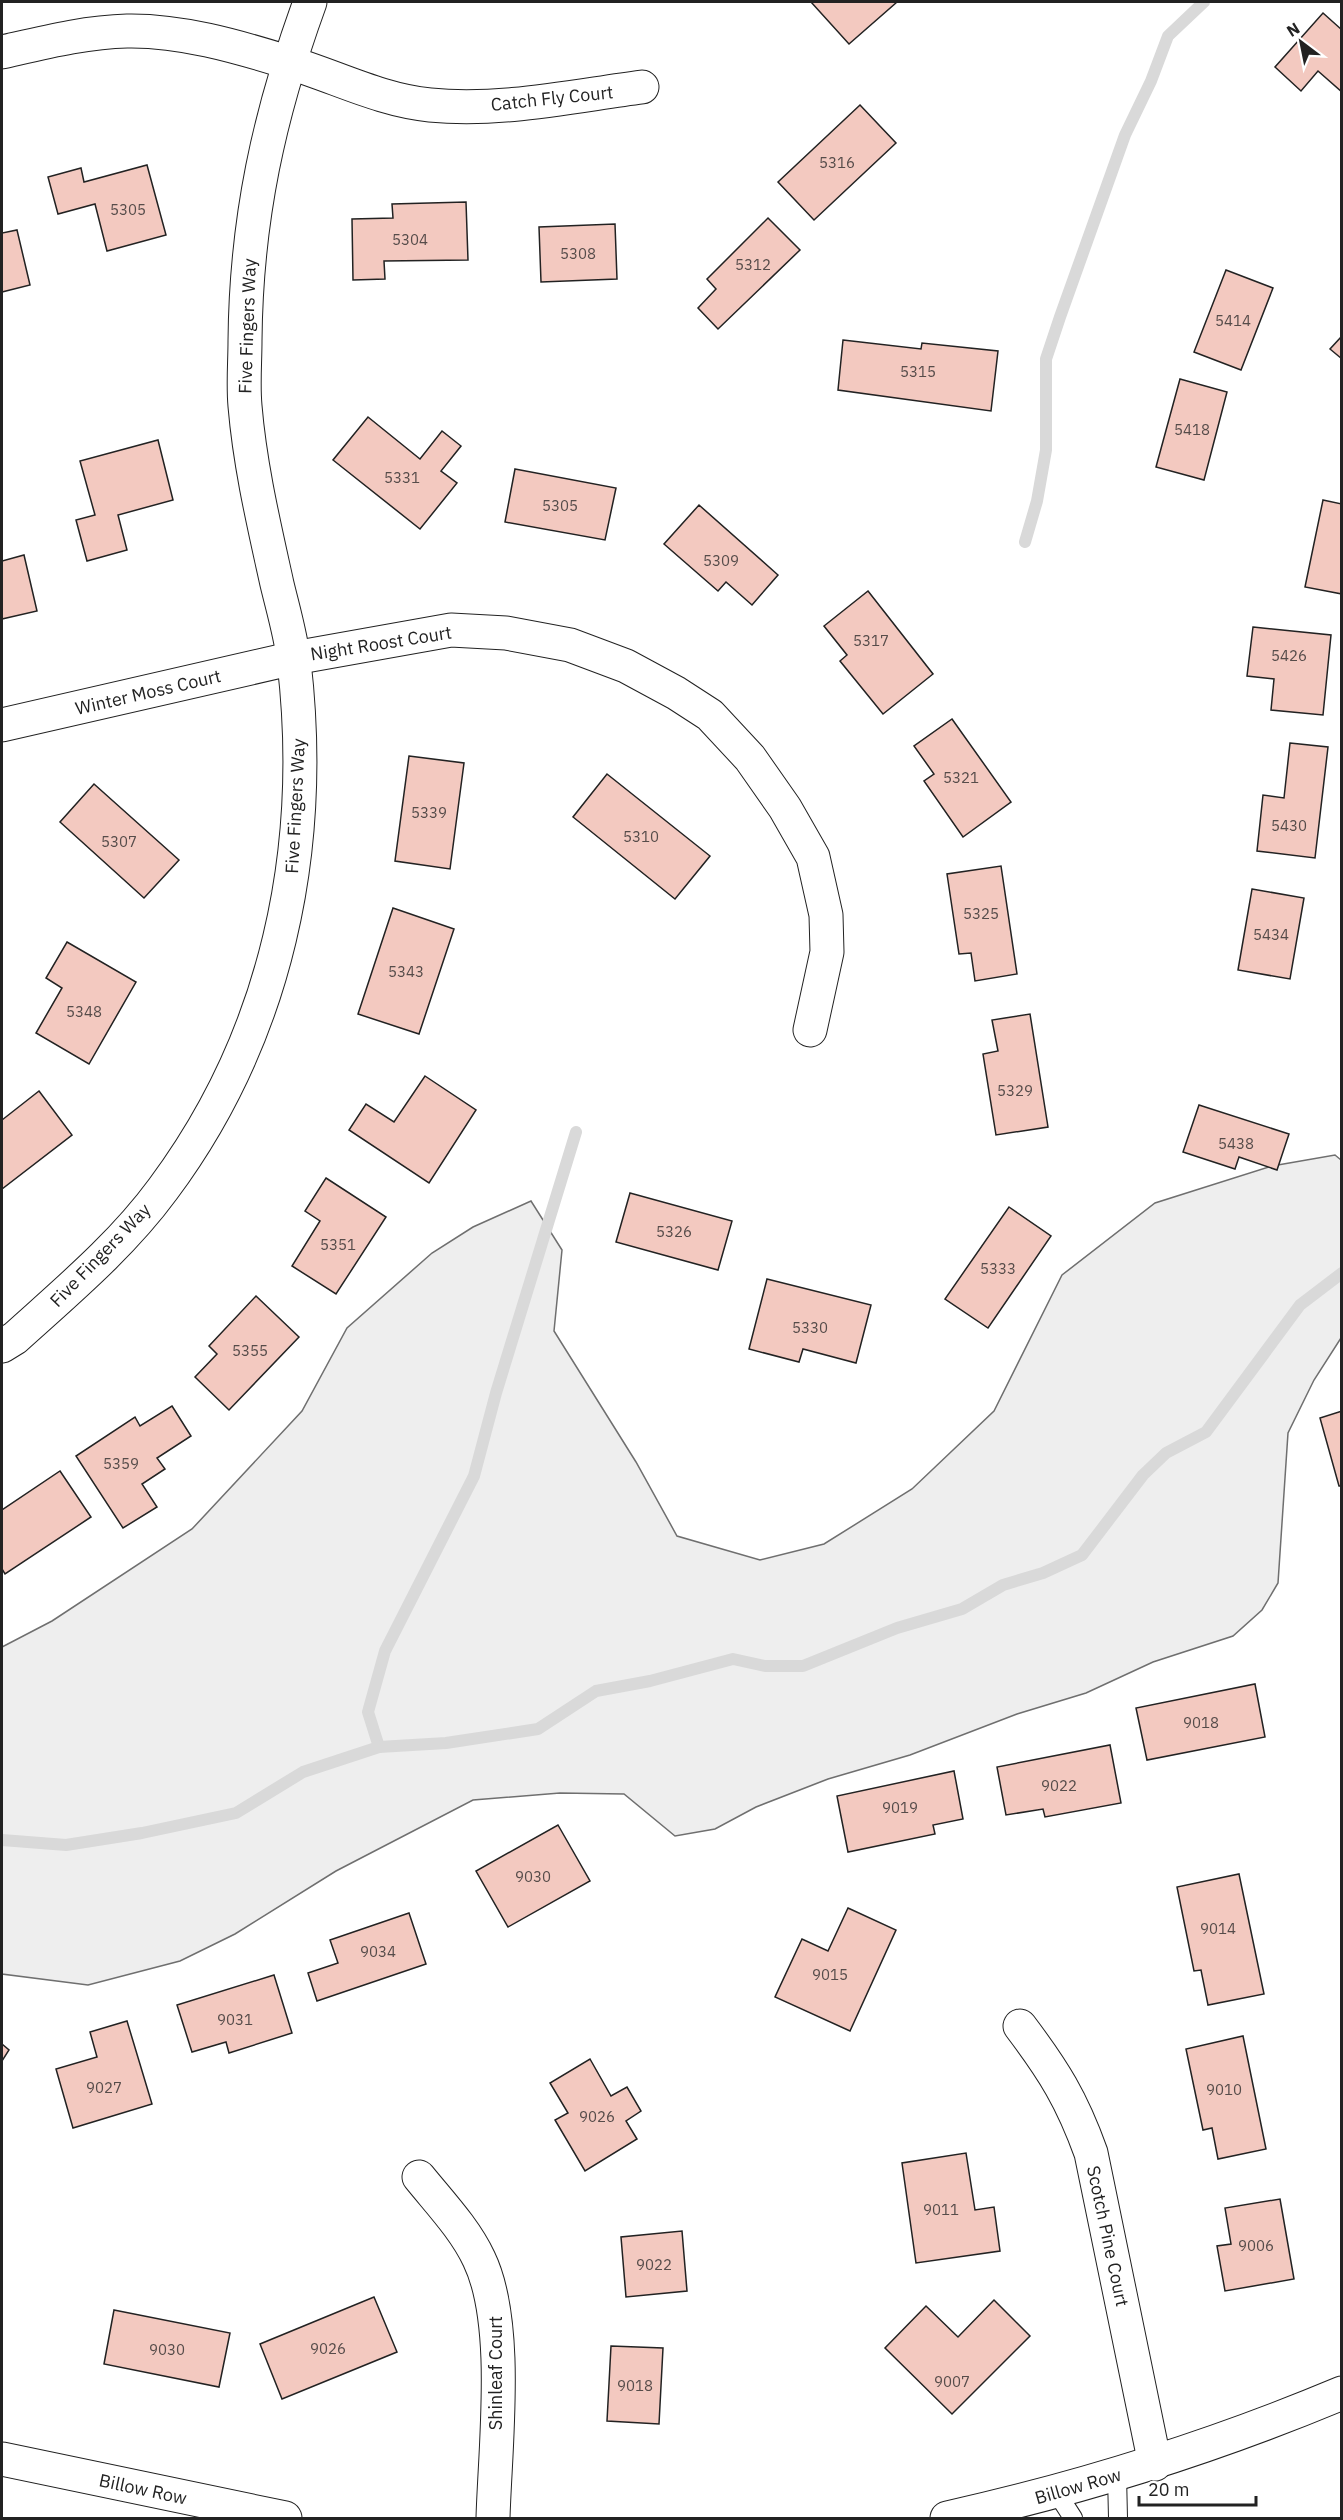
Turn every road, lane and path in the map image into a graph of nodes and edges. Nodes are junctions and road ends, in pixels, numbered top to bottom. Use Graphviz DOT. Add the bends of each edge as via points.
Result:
graph roads {
  1 [pos="310,2"];
  2 [pos="2,52"];
  3 [pos="288,62"];
  4 [pos="642,87"];
  5 [pos="294,658"];
  6 [pos="2,725"];
  7 [pos="810,1030"];
  8 [pos="2,1346"];
  9 [pos="1020,2026"];
  10 [pos="419,2177"];
  11 [pos="1341,2393"];
  12 [pos="2,2459"];
  13 [pos="1155,2464"];
  14 [pos="1117,2475"];
  15 [pos="1065,2506"];
  16 [pos="285,2518"];
  17 [pos="493,2518"];
  18 [pos="946,2518"];
  19 [pos="1118,2518"];
  1 -- 3 [label="street, Five Fingers Way"];
  2 -- 3 [label="street, Catch Fly Court" via="127,31 183,35"];
  3 -- 4 [label="street, Catch Fly Court" via="361,90 429,105 503,106"];
  3 -- 5 [label="street, Five Fingers Way" via="265,146 251,226 245,310 245,403 257,494"];
  5 -- 6 [label="street, Winter Moss Court"];
  5 -- 7 [label="street, Night Roost Court" via="451,630 506,633 570,645 626,666 710,715 750,758 813,857 826,915 827,952"];
  5 -- 8 [label="street, Five Fingers Way" via="301,747 298,822 288,907 265,996 219,1101 163,1190 94,1267"];
  9 -- 13 [label="street, Scotch Pine Court" via="1054,2070 1075,2109 1091,2153"];
  10 -- 17 [label="street, Shinleaf Court" via="479,2259 494,2307 497,2361"];
  11 -- 13 [label="street, Billow Row" via="1264,2426"];
  12 -- 16 [label="street, Billow Row"];
  13 -- 14 [label="street, Billow Row"];
  14 -- 15 [label="street, Billow Row"];
  14 -- 19 [label="lane"];
  15 -- 18 [label="street, Billow Row"];
}
